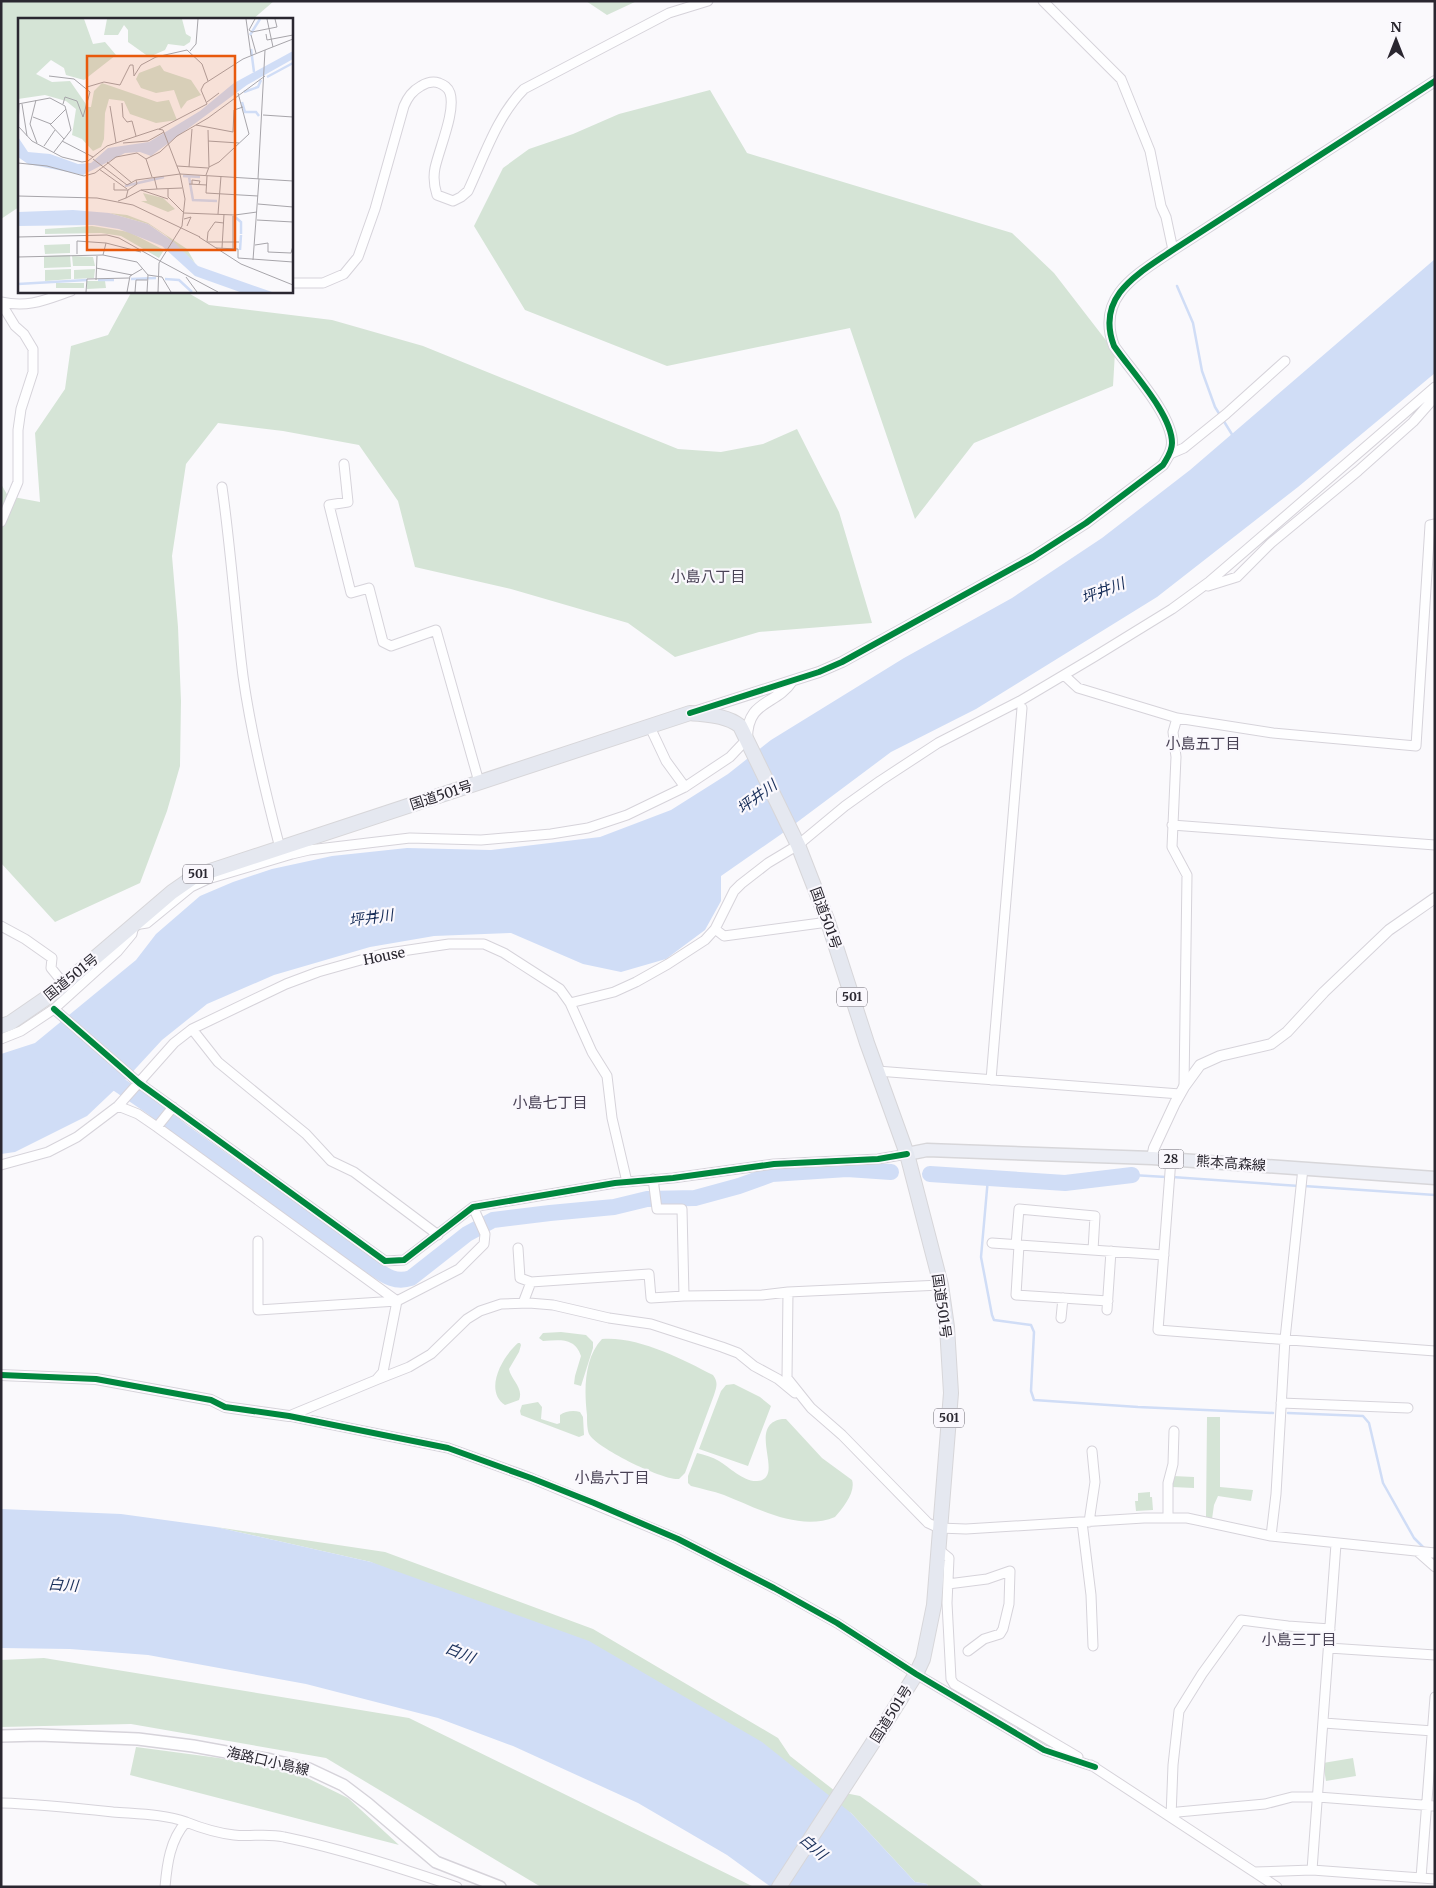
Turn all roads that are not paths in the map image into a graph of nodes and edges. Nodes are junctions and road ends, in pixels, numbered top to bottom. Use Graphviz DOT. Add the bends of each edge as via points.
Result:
graph roads {
  1 [pos="708,1"];
  2 [pos="1043,1"];
  3 [pos="1435,81"];
  4 [pos="1173,250"];
  5 [pos="292,283"];
  6 [pos="68,292"];
  7 [pos="1,303"];
  8 [pos="1284,361"];
  9 [pos="1435,387"];
  10 [pos="1435,397"];
  11 [pos="1170,454"];
  12 [pos="344,464"];
  13 [pos="222,487"];
  14 [pos="1,522"];
  15 [pos="1435,524"];
  16 [pos="1200,588"];
  17 [pos="1064,675"];
  18 [pos="793,680"];
  19 [pos="1022,708"];
  20 [pos="690,714"];
  21 [pos="1177,718"];
  22 [pos="650,726"];
  23 [pos="748,741"];
  24 [pos="479,782"];
  25 [pos="685,787"];
  26 [pos="1172,825"];
  27 [pos="797,843"];
  28 [pos="1435,845"];
  29 [pos="280,848"];
  30 [pos="1435,898"];
  31 [pos="828,922"];
  32 [pos="134,925"];
  33 [pos="1,926"];
  34 [pos="715,928"];
  35 [pos="64,984"];
  36 [pos="570,1003"];
  37 [pos="57,1011"];
  38 [pos="1,1026"];
  39 [pos="192,1029"];
  40 [pos="1,1040"];
  41 [pos="877,1071"];
  42 [pos="991,1080"];
  43 [pos="136,1083"];
  44 [pos="1182,1090"];
  45 [pos="119,1104"];
  46 [pos="173,1107"];
  47 [pos="157,1127"];
  48 [pos="907,1154"];
  49 [pos="1152,1158"];
  50 [pos="1171,1159"];
  51 [pos="1,1165"];
  52 [pos="1303,1168"];
  53 [pos="1435,1178"];
  54 [pos="653,1179"];
  55 [pos="628,1182"];
  56 [pos="473,1208"];
  57 [pos="438,1235"];
  58 [pos="258,1241"];
  59 [pos="992,1243"];
  60 [pos="1018,1245"];
  61 [pos="518,1248"];
  62 [pos="1093,1250"];
  63 [pos="1111,1251"];
  64 [pos="1164,1255"];
  65 [pos="531,1282"];
  66 [pos="941,1285"];
  67 [pos="788,1292"];
  68 [pos="684,1296"];
  69 [pos="1063,1298"];
  70 [pos="397,1302"];
  71 [pos="523,1303"];
  72 [pos="1061,1318"];
  73 [pos="1285,1339"];
  74 [pos="1435,1351"];
  75 [pos="1,1375"];
  76 [pos="376,1380"];
  77 [pos="806,1402"];
  78 [pos="1281,1403"];
  79 [pos="1408,1408"];
  80 [pos="289,1416"];
  81 [pos="1174,1430"];
  82 [pos="1092,1451"];
  83 [pos="1168,1518"];
  84 [pos="1086,1522"];
  85 [pos="939,1528"];
  86 [pos="1271,1536"];
  87 [pos="1336,1544"];
  88 [pos="938,1549"];
  89 [pos="1418,1552"];
  90 [pos="1435,1553"];
  91 [pos="1435,1567"];
  92 [pos="948,1584"];
  93 [pos="1330,1629"];
  94 [pos="1093,1646"];
  95 [pos="1329,1648"];
  96 [pos="968,1651"];
  97 [pos="1435,1655"];
  98 [pos="914,1678"];
  99 [pos="1435,1697"];
  100 [pos="1324,1723"];
  101 [pos="1433,1731"];
  102 [pos="1,1736"];
  103 [pos="1095,1767"];
  104 [pos="1318,1797"];
  105 [pos="1,1804"];
  106 [pos="1431,1805"];
  107 [pos="1171,1817"];
  108 [pos="186,1822"];
  109 [pos="1312,1870"];
  110 [pos="1254,1872"];
  111 [pos="1421,1878"];
  112 [pos="1435,1879"];
  113 [pos="165,1887"];
  114 [pos="456,1887"];
  115 [pos="500,1887"];
  116 [pos="779,1887"];
  117 [pos="1277,1887"];
  1 -- 5 [label="street" via="669,13 524,88 504,113 468,191 453,201 437,195 434,184 451,106 450,93 446,86 436,82 418,87 404,106 358,257 344,274 323,283"];
  2 -- 4 [label="street" via="1121,80 1150,151"];
  3 -- 4 [label="street"];
  4 -- 11 [label="street" via="1136,276 1116,297 1109,318 1109,333 1114,346 1165,415 1172,444"];
  6 -- 7 [label="street" via="26,305"];
  7 -- 14 [label="street" via="33,349 33,372 18,430 18,482"];
  8 -- 11 [label="street" via="1214,424 1184,448"];
  9 -- 16 [label="street"];
  10 -- 16 [label="street" via="1414,422 1271,543 1237,577"];
  11 -- 18 [label="street" via="1163,465 1130,490 1033,557 842,662"];
  12 -- 24 [label="street" via="348,502 329,505 352,593 369,588 383,642 391,646 436,630"];
  13 -- 29 [label="street" via="244,677 261,773"];
  15 -- 21 [label="street" via="1430,525 1416,746 1273,733"];
  16 -- 17 [label="street" via="1172,609"];
  17 -- 21 [label="street" via="1078,688"];
  17 -- 27 [label="street" via="1020,702 938,743 880,781"];
  18 -- 20 [label="street"];
  18 -- 23 [label="street" via="758,707 747,727"];
  19 -- 42 [label="street"];
  20 -- 22 [label="highway, 国道501号 / 501"];
  20 -- 23 [label="highway, 国道501号 / 501" via="717,716 734,722"];
  21 -- 26 [label="street" via="1172,732 1176,757"];
  22 -- 24 [label="highway, 国道501号 / 501"];
  22 -- 25 [label="street" via="666,761"];
  23 -- 25 [label="street"];
  23 -- 27 [label="highway, 国道501号 / 501"];
  24 -- 29 [label="highway, 国道501号 / 501"];
  25 -- 32 [label="street" via="627,815 588,828 481,840 410,838 292,854 208,879 191,887 147,923"];
  26 -- 28 [label="street"];
  26 -- 44 [label="street" via="1172,847 1187,875"];
  27 -- 31 [label="highway, 国道501号 / 501"];
  27 -- 34 [label="street" via="734,891"];
  29 -- 32 [label="highway, 国道501号 / 501" via="195,876"];
  30 -- 44 [label="street" via="1389,930 1271,1044 1220,1056 1200,1065"];
  31 -- 34 [label="street" via="724,936"];
  31 -- 41 [label="highway, 国道501号 / 501"];
  32 -- 35 [label="highway, 国道501号 / 501"];
  32 -- 37 [label="street" via="132,934 117,952"];
  33 -- 35 [label="street" via="52,958 50,968"];
  34 -- 36 [label="street" via="705,940 636,982 614,992"];
  35 -- 38 [label="highway, 国道501号 / 501"];
  36 -- 39 [label="street, House" via="560,989 504,953 484,944 449,944 382,954 318,972"];
  36 -- 55 [label="street, House" via="592,1052 607,1076 612,1118"];
  37 -- 40 [label="street"];
  37 -- 43 [label="street"];
  39 -- 43 [label="street, House"];
  39 -- 57 [label="street" via="218,1062 306,1134 331,1161 354,1172"];
  41 -- 42 [label="street"];
  41 -- 48 [label="highway, 国道501号 / 501"];
  42 -- 44 [label="street"];
  43 -- 45 [label="street, House"];
  43 -- 46 [label="street"];
  44 -- 49 [label="street"];
  45 -- 47 [label="street"];
  45 -- 51 [label="street, House" via="77,1137 48,1152"];
  46 -- 47 [label="street"];
  46 -- 57 [label="street" via="385,1261 404,1260"];
  47 -- 70 [label="street"];
  48 -- 49 [label="main road, 熊本高森線 / 28" via="928,1150"];
  48 -- 54 [label="street" via="878,1159 774,1164"];
  48 -- 66 [label="highway, 国道501号 / 501"];
  49 -- 50 [label="main road, 熊本高森線 / 28"];
  50 -- 52 [label="main road, 熊本高森線 / 28"];
  50 -- 64 [label="street"];
  52 -- 53 [label="main road, 熊本高森線 / 28"];
  52 -- 73 [label="street"];
  54 -- 55 [label="street"];
  54 -- 68 [label="street" via="657,1209 682,1209"];
  55 -- 56 [label="street"];
  56 -- 57 [label="street"];
  56 -- 70 [label="street" via="485,1234 484,1244 459,1269"];
  58 -- 70 [label="street" via="258,1310"];
  59 -- 60 [label="street"];
  60 -- 62 [label="street"];
  60 -- 62 [label="street" via="1020,1209 1095,1216"];
  60 -- 69 [label="street" via="1016,1295"];
  61 -- 65 [label="street" via="520,1278"];
  62 -- 63 [label="street"];
  63 -- 64 [label="street"];
  63 -- 69 [label="street" via="1107,1306"];
  64 -- 73 [label="street" via="1158,1330"];
  65 -- 68 [label="street" via="650,1274 651,1298"];
  65 -- 71 [label="street"];
  66 -- 67 [label="street"];
  66 -- 85 [label="highway, 国道501号 / 501" via="951,1394"];
  67 -- 68 [label="street"];
  67 -- 77 [label="street" via="787,1378"];
  69 -- 72 [label="street"];
  70 -- 76 [label="street" via="383,1372"];
  71 -- 76 [label="street" via="501,1304 480,1310 431,1354 409,1368"];
  71 -- 77 [label="street" via="651,1324 722,1347 738,1353 778,1379"];
  73 -- 74 [label="street"];
  73 -- 78 [label="street"];
  75 -- 80 [label="street" via="96,1379 211,1400 225,1407"];
  76 -- 80 [label="street"];
  77 -- 85 [label="street" via="874,1466 907,1504 928,1523"];
  78 -- 79 [label="street"];
  78 -- 86 [label="street"];
  80 -- 98 [label="street" via="448,1448 594,1503 678,1539 778,1590 837,1623"];
  81 -- 83 [label="street"];
  82 -- 84 [label="street" via="1095,1482"];
  83 -- 84 [label="street"];
  83 -- 86 [label="street" via="1187,1518"];
  84 -- 85 [label="street"];
  84 -- 94 [label="street"];
  85 -- 88 [label="highway, 国道501号 / 501"];
  86 -- 87 [label="street"];
  87 -- 89 [label="street"];
  87 -- 93 [label="street"];
  88 -- 92 [label="street" via="948,1558"];
  88 -- 98 [label="highway, 国道501号 / 501" via="934,1605 924,1659"];
  89 -- 90 [label="street"];
  89 -- 91 [label="street"];
  92 -- 96 [label="street" via="987,1579 1010,1571 1003,1629 1000,1634 984,1639"];
  92 -- 103 [label="street" via="951,1679 954,1684"];
  93 -- 95 [label="street"];
  93 -- 107 [label="street" via="1241,1620 1179,1711"];
  95 -- 97 [label="street"];
  95 -- 100 [label="street"];
  98 -- 103 [label="street" via="1044,1750"];
  98 -- 116 [label="highway, 国道501号 / 501"];
  99 -- 101 [label="street"];
  100 -- 101 [label="street"];
  100 -- 104 [label="street"];
  101 -- 106 [label="street"];
  102 -- 115 [label="main road, 海路口小島線" via="138,1739 309,1769 342,1785 368,1804 436,1862"];
  103 -- 107 [label="street"];
  104 -- 106 [label="street"];
  104 -- 107 [label="street" via="1292,1797 1265,1804 1178,1812"];
  104 -- 109 [label="street"];
  105 -- 108 [label="street" via="124,1812"];
  106 -- 111 [label="street"];
  107 -- 110 [label="street"];
  108 -- 113 [label="street" via="177,1833 167,1863"];
  108 -- 114 [label="street" via="205,1830 235,1835 282,1836 387,1864"];
  109 -- 110 [label="street"];
  109 -- 111 [label="street"];
  110 -- 117 [label="street"];
  111 -- 112 [label="street"];
}
